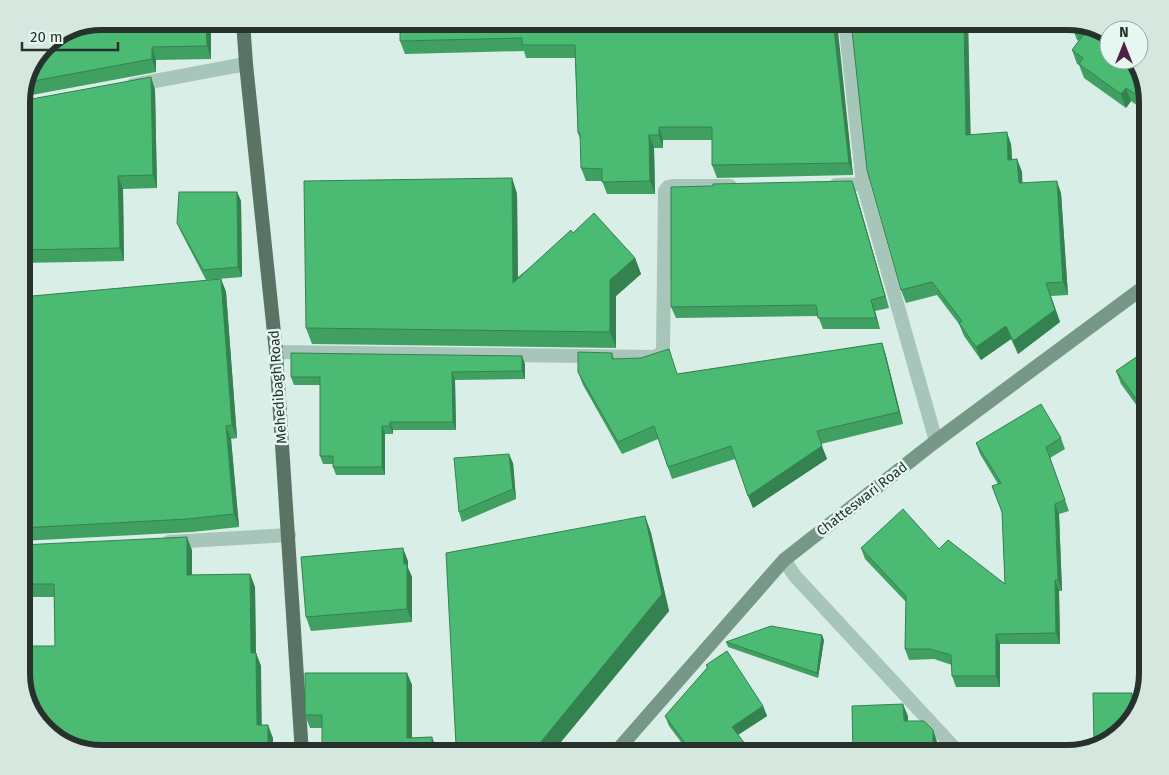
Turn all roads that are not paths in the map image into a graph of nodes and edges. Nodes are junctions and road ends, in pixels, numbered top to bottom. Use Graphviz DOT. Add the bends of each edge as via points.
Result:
graph roads {
  1 [pos="244,30"];
  2 [pos="846,30"];
  3 [pos="246,64"];
  4 [pos="118,88"];
  5 [pos="863,184"];
  6 [pos="823,185"];
  7 [pos="743,186"];
  8 [pos="1139,291"];
  9 [pos="276,352"];
  10 [pos="936,441"];
  11 [pos="289,535"];
  12 [pos="158,543"];
  13 [pos="784,560"];
  14 [pos="301,745"];
  15 [pos="622,745"];
  16 [pos="952,745"];
  1 -- 3 [label="main road, Mehedibagh Road"];
  2 -- 5 [label="street"];
  3 -- 4 [label="street"];
  3 -- 9 [label="main road, Mehedibagh Road"];
  5 -- 6 [label="street"];
  5 -- 10 [label="street"];
  7 -- 9 [label="street" via="674,186 665,191 663,352 655,357"];
  8 -- 10 [label="main road, Chatteswari Road"];
  9 -- 11 [label="main road, Mehedibagh Road"];
  10 -- 13 [label="main road, Chatteswari Road"];
  11 -- 12 [label="street"];
  11 -- 14 [label="main road, Mehedibagh Road"];
  13 -- 15 [label="main road, Chatteswari Road"];
  13 -- 16 [label="street" via="795,576"];
}
